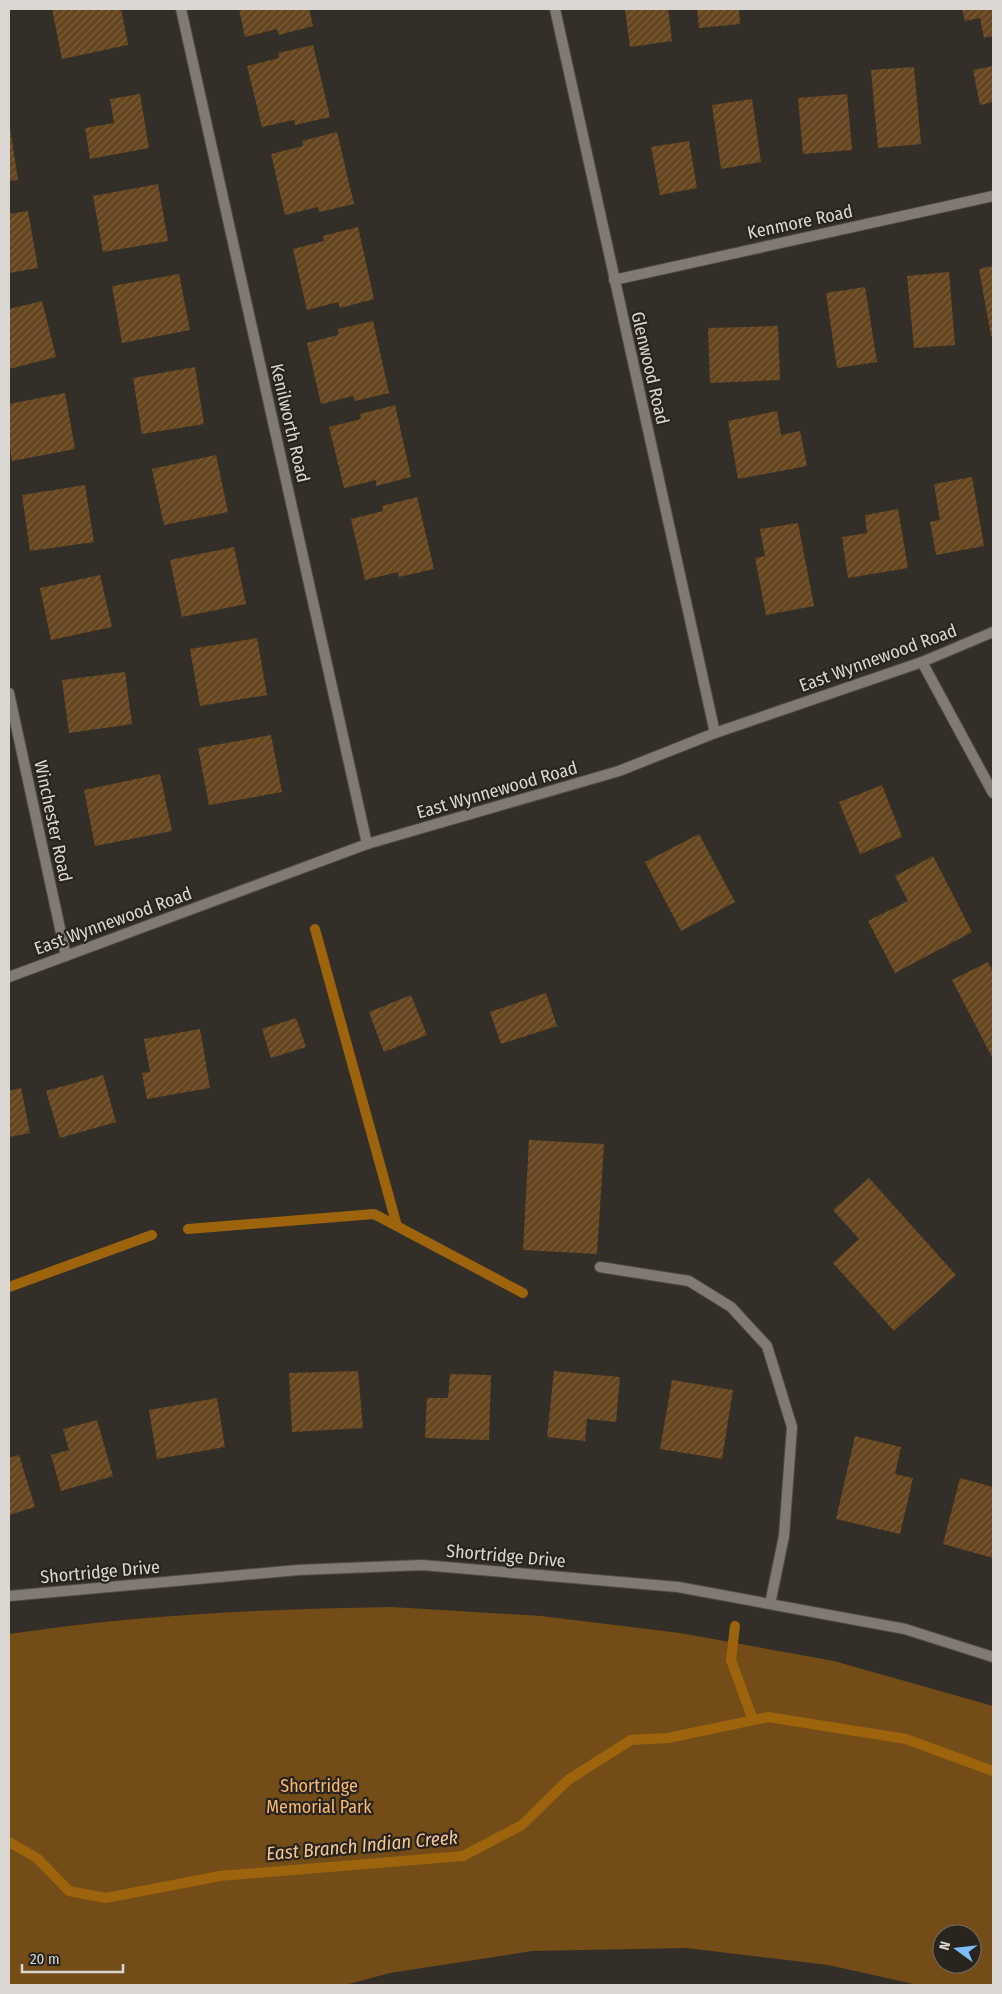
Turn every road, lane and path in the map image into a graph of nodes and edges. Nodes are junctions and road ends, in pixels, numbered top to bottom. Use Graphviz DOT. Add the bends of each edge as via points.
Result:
graph roads {
  1 [pos="181,9"];
  2 [pos="554,9"];
  3 [pos="993,196"];
  4 [pos="614,280"];
  5 [pos="993,632"];
  6 [pos="922,662"];
  7 [pos="9,694"];
  8 [pos="715,733"];
  9 [pos="993,793"];
  10 [pos="368,844"];
  11 [pos="66,956"];
  12 [pos="9,977"];
  13 [pos="600,1267"];
  14 [pos="9,1596"];
  15 [pos="770,1604"];
  16 [pos="993,1657"];
  1 -- 10 [label="street, Kenilworth Road"];
  2 -- 4 [label="street, Glenwood Road"];
  3 -- 4 [label="street, Kenmore Road"];
  4 -- 8 [label="street, Glenwood Road"];
  5 -- 6 [label="street, East Wynnewood Road"];
  6 -- 8 [label="street, East Wynnewood Road"];
  6 -- 9 [label="street"];
  7 -- 11 [label="street, Winchester Road"];
  8 -- 10 [label="street, East Wynnewood Road" via="619,771"];
  10 -- 11 [label="street, East Wynnewood Road"];
  11 -- 12 [label="street, East Wynnewood Road"];
  13 -- 15 [label="street" via="689,1281 731,1306 767,1346 792,1427 784,1536"];
  14 -- 15 [label="street, Shortridge Drive" via="298,1570 422,1565 678,1587"];
  15 -- 16 [label="street, Shortridge Drive" via="905,1628"];
}
